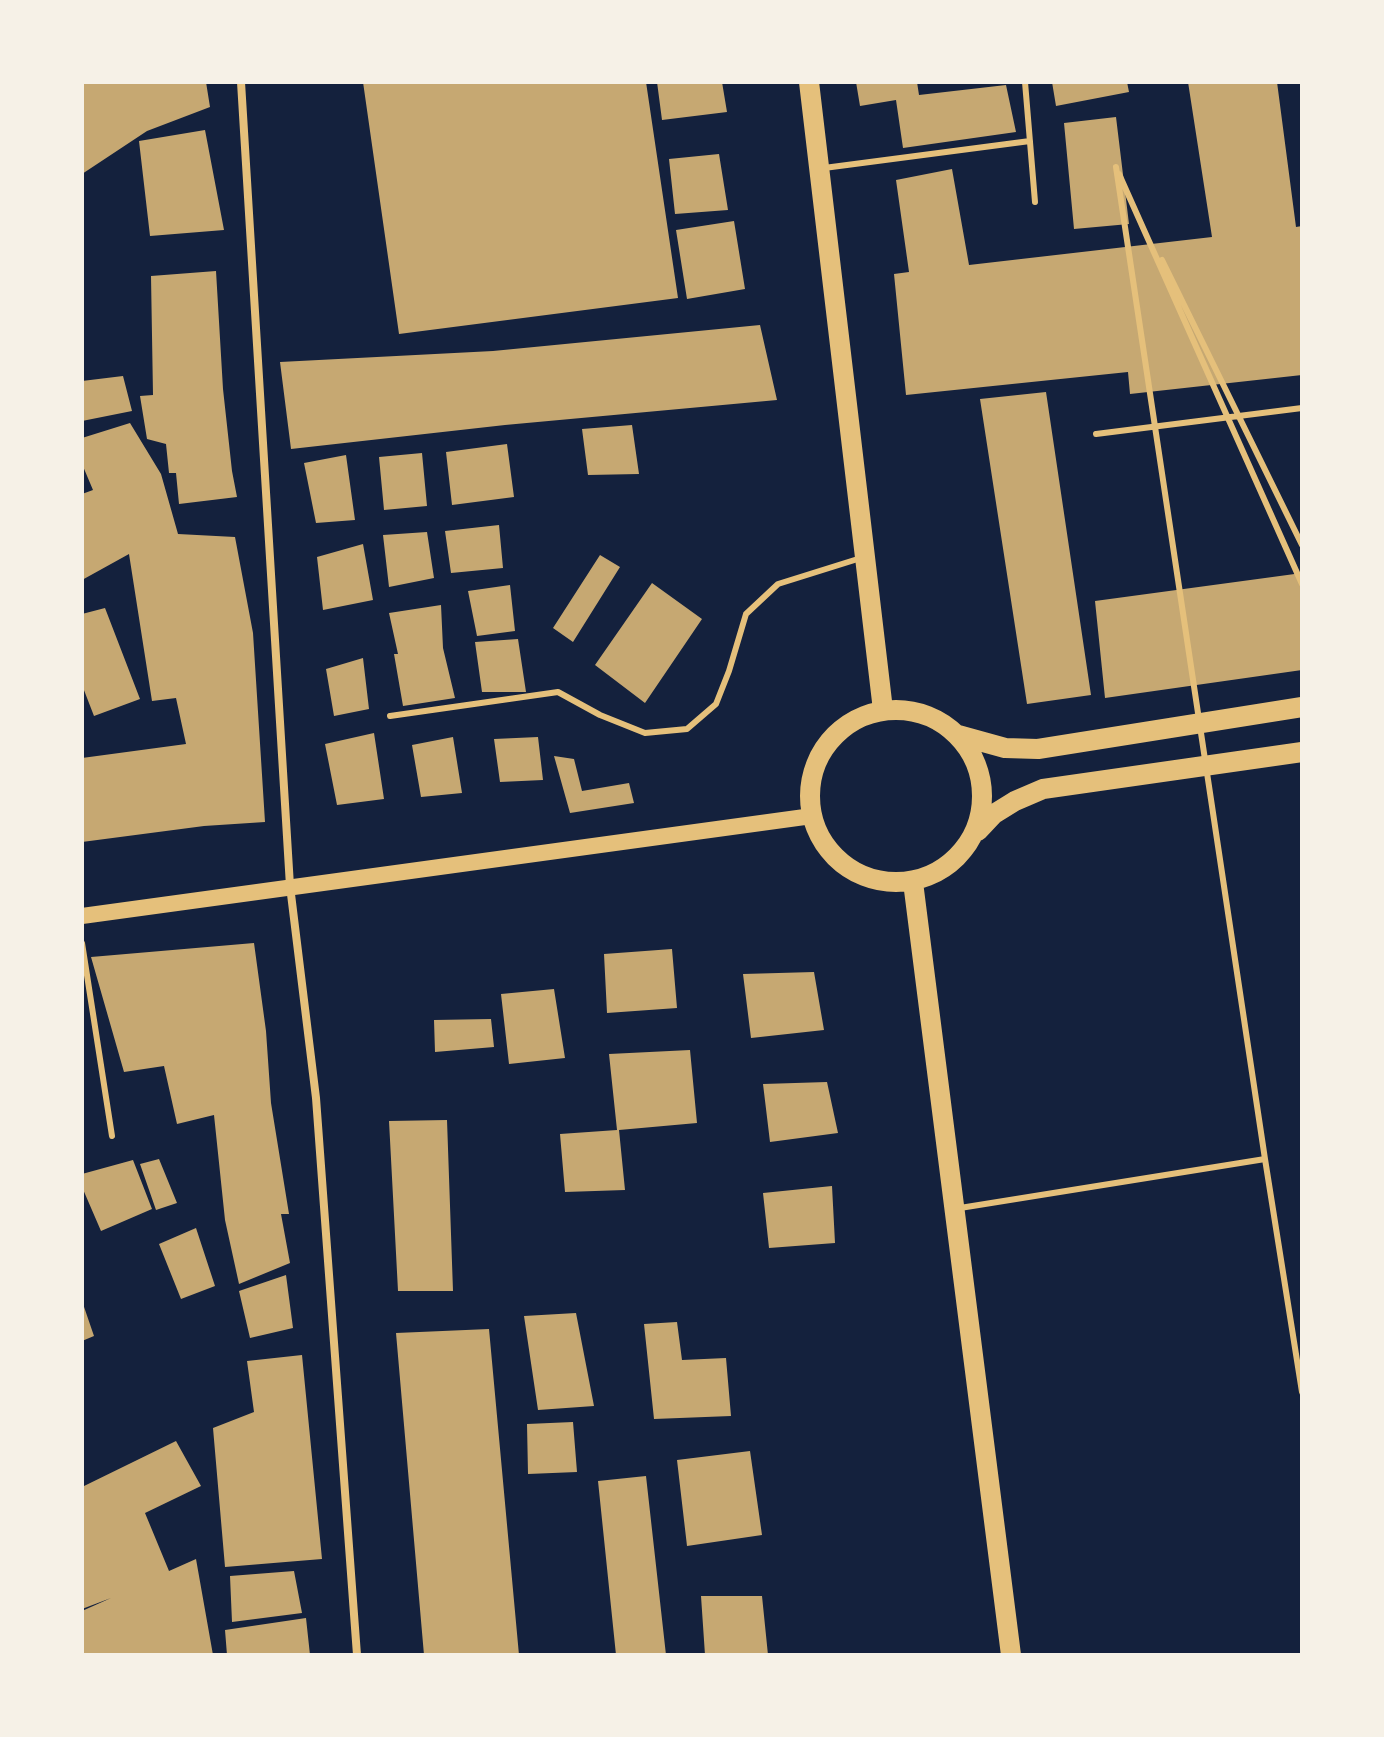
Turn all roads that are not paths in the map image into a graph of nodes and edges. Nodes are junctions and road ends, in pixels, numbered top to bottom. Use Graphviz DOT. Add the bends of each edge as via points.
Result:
graph roads {
  1 [pos="241,82"];
  2 [pos="809,82"];
  3 [pos="1025,82"];
  4 [pos="1030,141"];
  5 [pos="1116,167"];
  6 [pos="820,168"];
  7 [pos="1035,202"];
  8 [pos="1302,408"];
  9 [pos="1096,434"];
  10 [pos="1302,545"];
  11 [pos="865,557"];
  12 [pos="1302,584"];
  13 [pos="1302,707"];
  14 [pos="883,710"];
  15 [pos="390,716"];
  16 [pos="958,735"];
  17 [pos="1302,752"];
  18 [pos="812,816"];
  19 [pos="974,836"];
  20 [pos="913,882"];
  21 [pos="290,886"];
  22 [pos="82,916"];
  23 [pos="82,943"];
  24 [pos="112,1136"];
  25 [pos="1265,1159"];
  26 [pos="954,1209"];
  27 [pos="1302,1392"];
  28 [pos="357,1655"];
  29 [pos="1011,1655"];
  1 -- 21 [label="street"];
  2 -- 6 [label="main road"];
  3 -- 4 [label="lane"];
  4 -- 6 [label="lane"];
  4 -- 7 [label="lane"];
  5 -- 10 [label="lane"];
  5 -- 12 [label="lane"];
  5 -- 25 [label="lane"];
  6 -- 11 [label="main road"];
  8 -- 9 [label="lane"];
  11 -- 14 [label="main road"];
  11 -- 15 [label="lane" via="778,584 746,614 716,704 687,729 645,733 558,692"];
  13 -- 16 [label="main road" via="1038,749 1005,748"];
  14 -- 16 [label="main road" via="923,715"];
  14 -- 18 [label="main road" via="856,719 833,736 817,760 810,788"];
  16 -- 19 [label="main road" via="974,757 982,783 982,810"];
  17 -- 19 [label="main road" via="1043,789 994,814"];
  18 -- 20 [label="main road" via="820,837 849,869 869,879"];
  18 -- 21 [label="main road"];
  19 -- 20 [label="main road" via="959,857"];
  20 -- 26 [label="main road"];
  21 -- 22 [label="main road"];
  21 -- 28 [label="street" via="316,1098"];
  23 -- 24 [label="lane"];
  25 -- 26 [label="lane"];
  25 -- 27 [label="lane"];
  26 -- 29 [label="main road"];
}
